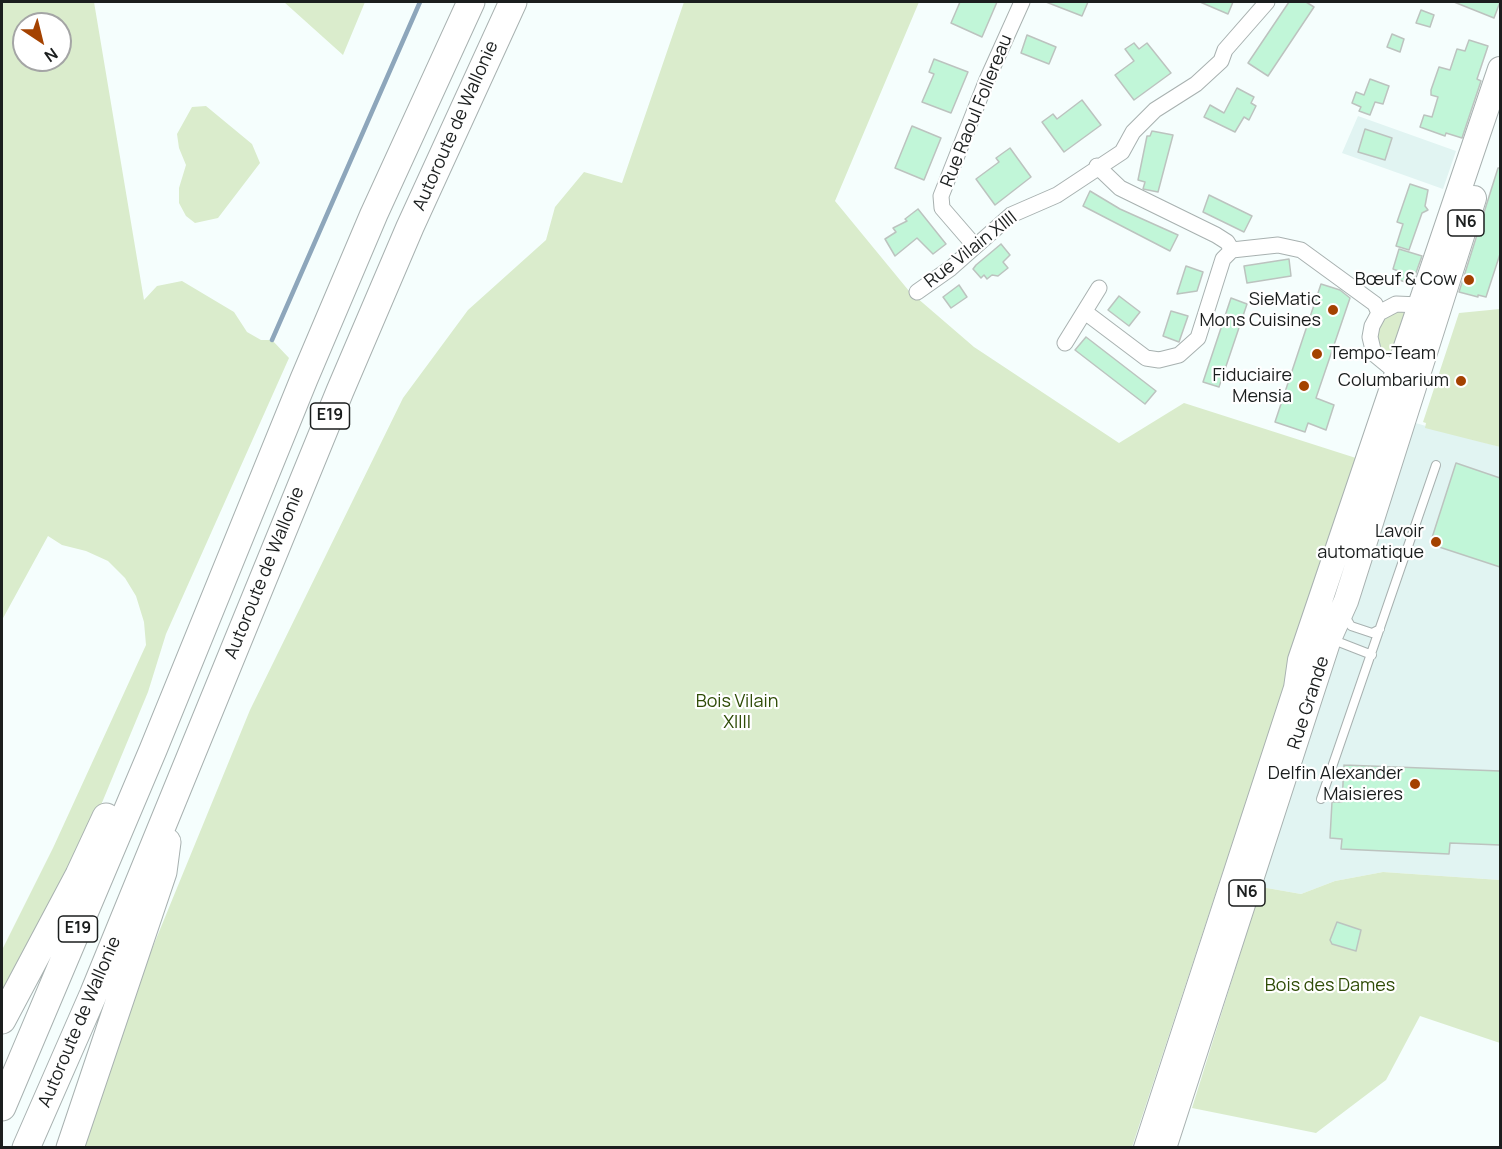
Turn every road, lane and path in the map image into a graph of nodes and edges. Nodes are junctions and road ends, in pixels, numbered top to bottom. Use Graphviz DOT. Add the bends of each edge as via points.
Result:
graph roads {
  1 [pos="471,2"];
  2 [pos="513,2"];
  3 [pos="1022,2"];
  4 [pos="1267,2"];
  5 [pos="1500,69"];
  6 [pos="1500,118"];
  7 [pos="1097,166"];
  8 [pos="974,245"];
  9 [pos="1232,250"];
  10 [pos="1098,288"];
  11 [pos="917,292"];
  12 [pos="1420,305"];
  13 [pos="1085,312"];
  14 [pos="1379,314"];
  15 [pos="1432,328"];
  16 [pos="1065,343"];
  17 [pos="1396,373"];
  18 [pos="1436,465"];
  19 [pos="1346,601"];
  20 [pos="1319,605"];
  21 [pos="1380,629"];
  22 [pos="1329,639"];
  23 [pos="1372,655"];
  24 [pos="153,750"];
  25 [pos="173,796"];
  26 [pos="1322,799"];
  27 [pos="2,1020"];
  28 [pos="2,1107"];
  29 [pos="26,1148"];
  30 [pos="70,1148"];
  31 [pos="1146,1148"];
  32 [pos="1164,1148"];
  1 -- 24 [label="highway, Autoroute de Wallonie / E19" via="336,302"];
  2 -- 25 [label="highway, Autoroute de Wallonie / E19" via="410,227"];
  3 -- 8 [label="street, Rue Raoul Follereau" via="986,82 940,203"];
  4 -- 7 [label="street, Rue Vilain XIIII" via="1225,50 1221,61 1196,84 1155,110 1133,132 1122,152"];
  5 -- 12 [label="main road, Rue Grande / N6"];
  6 -- 15 [label="main road, Rue Grande / N6"];
  7 -- 8 [label="street, Rue Vilain XIIII" via="1057,195 1011,215"];
  7 -- 9 [label="street" via="1120,189 1216,235"];
  8 -- 11 [label="street, Rue Vilain XIIII" via="951,268"];
  9 -- 13 [label="street" via="1223,259 1198,338 1179,355 1159,360 1146,358"];
  9 -- 14 [label="street" via="1278,245 1301,250 1375,304"];
  10 -- 13 [label="street"];
  12 -- 14 [label="street" via="1396,304"];
  12 -- 15 [label="street"];
  12 -- 17 [label="main road, Rue Grande / N6"];
  13 -- 16 [label="street"];
  14 -- 17 [label="street" via="1372,326 1371,346 1374,354"];
  15 -- 19 [label="main road, Rue Grande / N6"];
  17 -- 20 [label="main road, Rue Grande / N6"];
  18 -- 21 [label="lane"];
  19 -- 21 [label="lane" via="1345,615 1351,626 1372,633"];
  19 -- 22 [label="main road, Rue Grande / N6"];
  20 -- 22 [label="lane"];
  20 -- 31 [label="main road, Rue Grande / N6" via="1300,660 1296,688"];
  21 -- 23 [label="lane"];
  22 -- 23 [label="lane"];
  22 -- 32 [label="main road, Rue Grande / N6"];
  23 -- 26 [label="lane"];
  24 -- 27 [label="highway" via="111,807"];
  24 -- 28 [label="highway, Autoroute de Wallonie / E19"];
  25 -- 29 [label="highway, Autoroute de Wallonie / E19"];
  25 -- 30 [label="highway" via="163,872"];
}
